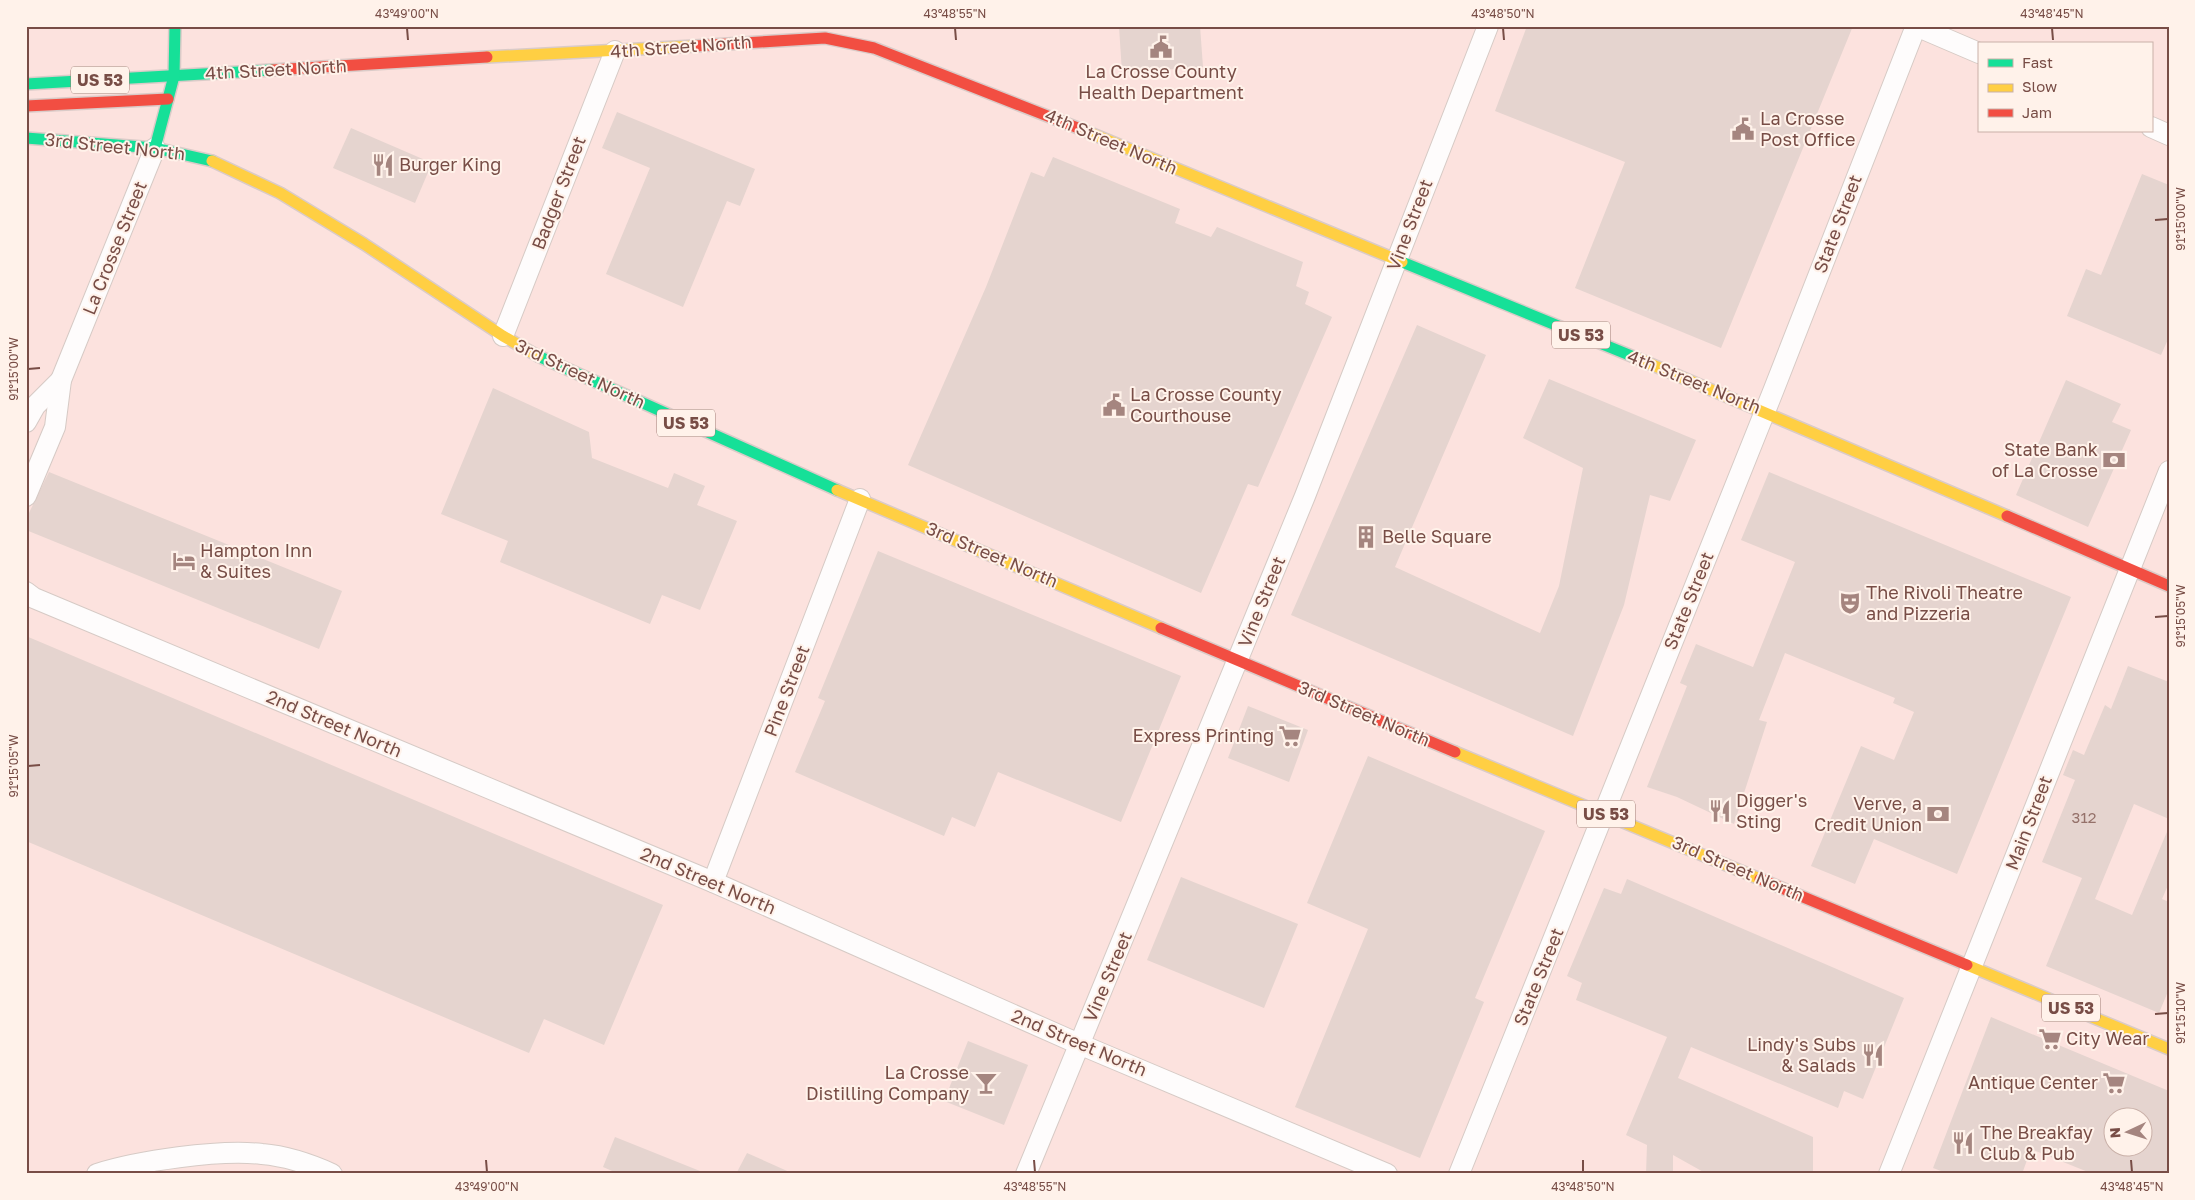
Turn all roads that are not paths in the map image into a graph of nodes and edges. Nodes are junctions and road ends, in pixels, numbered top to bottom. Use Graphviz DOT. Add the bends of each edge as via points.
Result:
graph roads {
  1 [pos="175,26"];
  2 [pos="1488,26"];
  3 [pos="1916,26"];
  4 [pos="615,51"];
  5 [pos="1978,53"];
  6 [pos="174,76"];
  7 [pos="26,84"];
  8 [pos="168,99"];
  9 [pos="26,106"];
  10 [pos="2152,127"];
  11 [pos="2169,135"];
  12 [pos="26,138"];
  13 [pos="155,148"];
  14 [pos="1396,260"];
  15 [pos="502,336"];
  16 [pos="61,380"];
  17 [pos="1765,411"];
  18 [pos="26,422"];
  19 [pos="2169,471"];
  20 [pos="26,496"];
  21 [pos="860,499"];
  22 [pos="2131,569"];
  23 [pos="2169,586"];
  24 [pos="26,592"];
  25 [pos="1238,660"];
  26 [pos="1605,814"];
  27 [pos="713,882"];
  28 [pos="1973,967"];
  29 [pos="1080,1044"];
  30 [pos="2169,1049"];
  31 [pos="97,1174"];
  32 [pos="332,1174"];
  33 [pos="1026,1174"];
  34 [pos="1387,1174"];
  35 [pos="1459,1174"];
  36 [pos="1889,1174"];
  1 -- 6 [label="main road, La Crosse Street"];
  2 -- 14 [label="street, Vine Street"];
  3 -- 5 [label="street"];
  3 -- 17 [label="street, State Street"];
  4 -- 6 [label="main road, 4th Street North / US 53"];
  4 -- 14 [label="main road, 4th Street North / US 53" via="826,38 874,48 1036,111"];
  4 -- 15 [label="street, Badger Street"];
  6 -- 7 [label="main road, 4th Street North / US 53"];
  6 -- 8 [label="main road, La Crosse Street"];
  8 -- 9 [label="main road, 3rd Street North / US 53"];
  8 -- 13 [label="main road, La Crosse Street"];
  10 -- 11 [label="street"];
  12 -- 13 [label="main road, 3rd Street North / US 53"];
  13 -- 15 [label="main road, 3rd Street North / US 53" via="210,160 280,193 364,244"];
  13 -- 16 [label="street, La Crosse Street"];
  14 -- 17 [label="main road, 4th Street North / US 53"];
  14 -- 25 [label="street, Vine Street"];
  15 -- 21 [label="main road, 3rd Street North / US 53" via="530,352 765,460"];
  16 -- 18 [label="street, La Crosse Street" via="35,406"];
  16 -- 20 [label="street, La Crosse Street" via="54,427"];
  17 -- 22 [label="main road, 4th Street North / US 53"];
  17 -- 26 [label="street, State Street"];
  19 -- 22 [label="street, Main Street"];
  21 -- 25 [label="main road, 3rd Street North / US 53"];
  21 -- 27 [label="street, Pine Street"];
  22 -- 23 [label="main road, US 53"];
  22 -- 28 [label="street, Main Street"];
  24 -- 27 [label="street, 2nd Street North"];
  25 -- 26 [label="main road, 3rd Street North / US 53"];
  25 -- 29 [label="street, Vine Street"];
  26 -- 28 [label="main road, 3rd Street North / US 53"];
  26 -- 35 [label="street, State Street"];
  27 -- 29 [label="street, 2nd Street North"];
  28 -- 30 [label="main road, US 53"];
  28 -- 36 [label="street, Main Street"];
  29 -- 33 [label="street, Vine Street"];
  29 -- 34 [label="street, 2nd Street North"];
  31 -- 32 [label="street" via="166,1160 260,1153 285,1157"];
}
